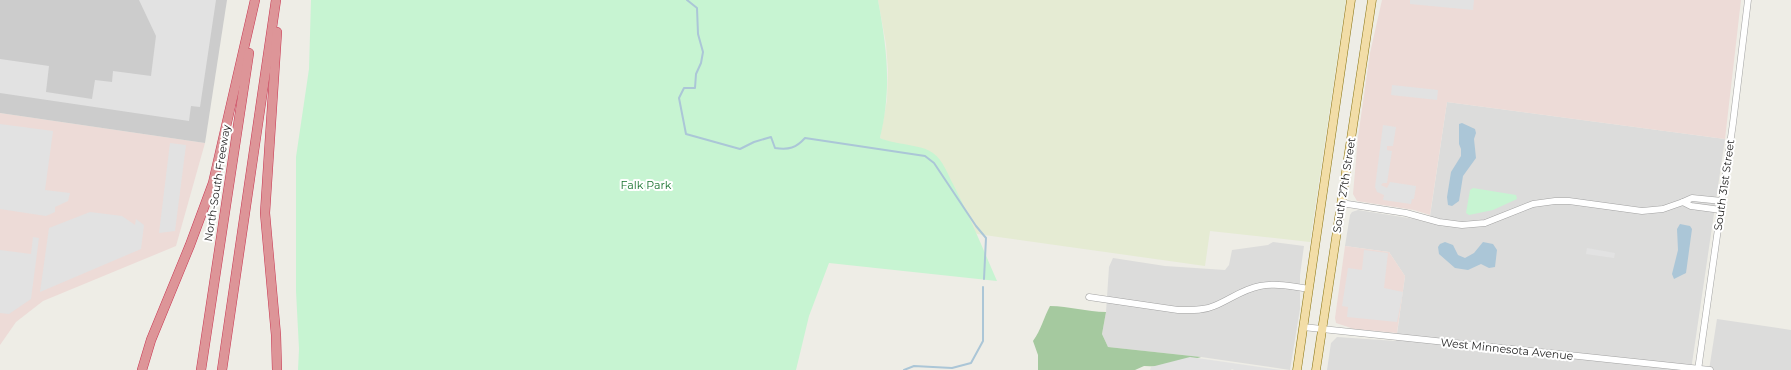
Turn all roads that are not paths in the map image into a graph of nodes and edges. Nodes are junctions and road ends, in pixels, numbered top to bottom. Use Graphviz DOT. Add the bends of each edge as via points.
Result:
graph roads {
  1 [pos="256,0"];
  2 [pos="276,0"];
  3 [pos="280,0"];
  4 [pos="1351,0"];
  5 [pos="1372,0"];
  6 [pos="1748,0"];
  7 [pos="1722,201"];
  8 [pos="1683,202"];
  9 [pos="1341,203"];
  10 [pos="1720,210"];
  11 [pos="1309,289"];
  12 [pos="1089,297"];
  13 [pos="1303,327"];
  14 [pos="1322,329"];
  15 [pos="1698,369"];
  16 [pos="142,370"];
  17 [pos="201,370"];
  18 [pos="222,370"];
  19 [pos="277,370"];
  20 [pos="1297,370"];
  21 [pos="1316,370"];
  22 [pos="1710,370"];
  1 -- 16 [label="highway" via="213,183 151,340"];
  1 -- 17 [label="highway, North-South Freeway"];
  2 -- 18 [label="highway"];
  3 -- 19 [label="highway" via="265,213"];
  4 -- 11 [label="main road, South 27th Street"];
  5 -- 9 [label="main road, South 27th Street"];
  6 -- 7 [label="street, South 31st Street"];
  7 -- 8 [label="street" via="1692,198"];
  7 -- 10 [label="street, South 31st Street"];
  8 -- 9 [label="street" via="1663,209 1642,211 1555,201 1533,204 1485,223 1462,225"];
  8 -- 10 [label="street" via="1691,206"];
  9 -- 14 [label="main road, South 27th Street"];
  10 -- 15 [label="street, South 31st Street"];
  11 -- 12 [label="street" via="1278,284 1258,286 1214,306 1192,310"];
  11 -- 13 [label="main road, South 27th Street"];
  13 -- 14 [label="street, West Minnesota Avenue"];
  13 -- 20 [label="main road, South 27th Street"];
  14 -- 15 [label="street, West Minnesota Avenue"];
  14 -- 21 [label="main road, South 27th Street"];
  15 -- 22 [label="street, West Minnesota Avenue"];
}
